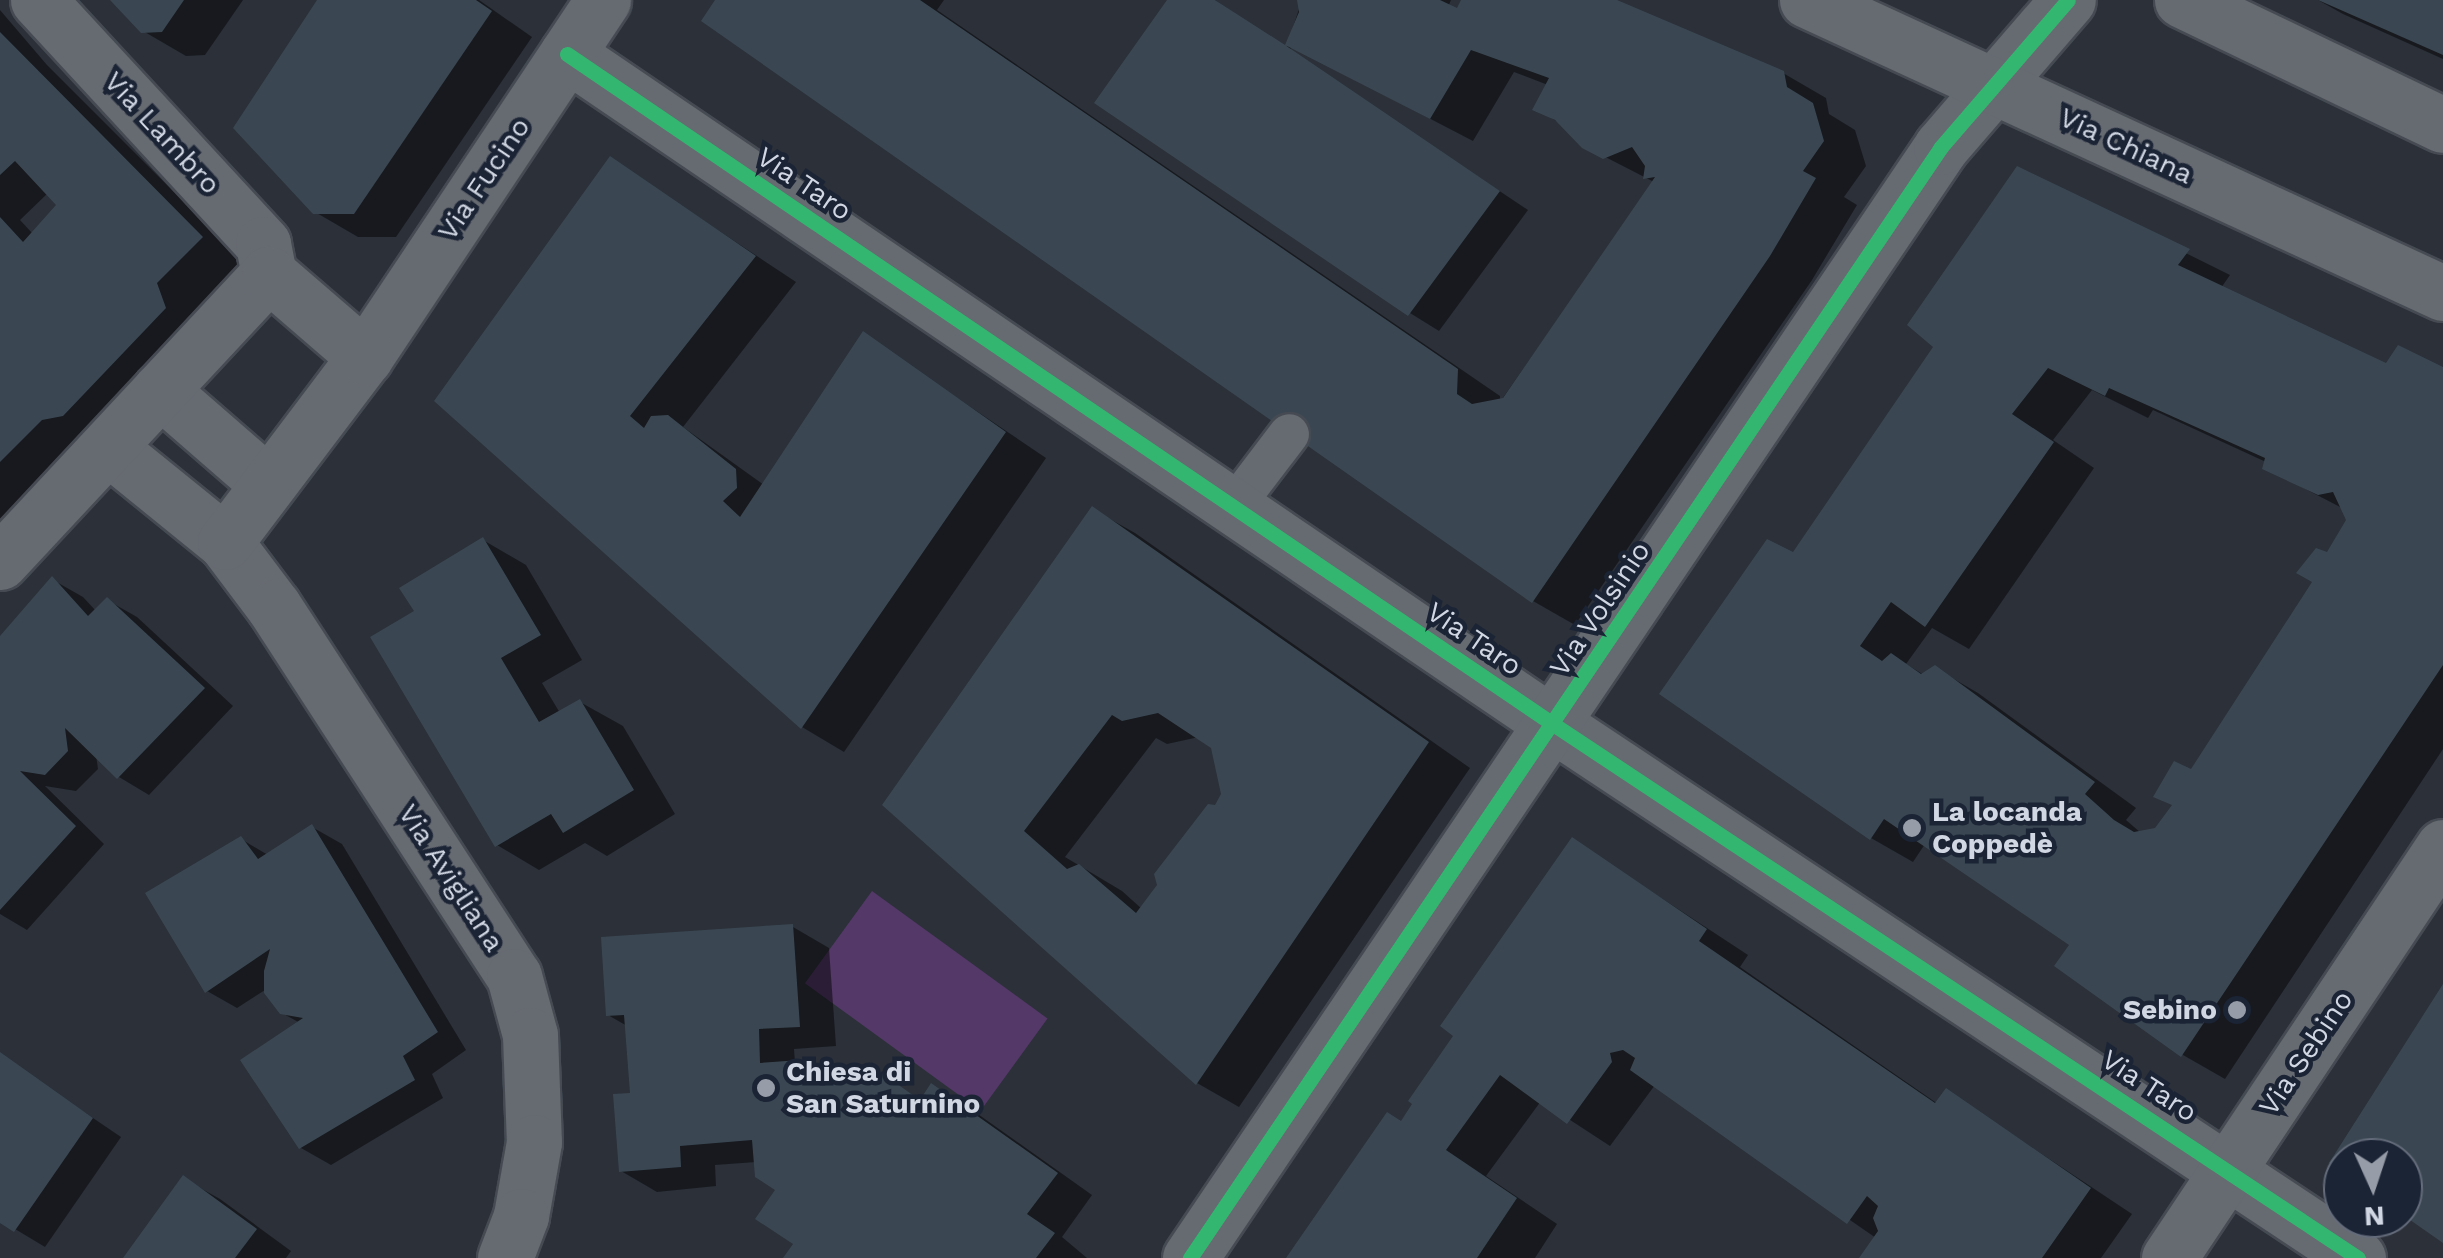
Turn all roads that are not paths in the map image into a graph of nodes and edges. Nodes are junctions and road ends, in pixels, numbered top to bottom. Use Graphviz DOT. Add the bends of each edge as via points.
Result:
graph roads {
  1 [pos="38,0"];
  2 [pos="603,0"];
  3 [pos="1808,0"];
  4 [pos="2068,0"];
  5 [pos="2182,0"];
  6 [pos="566,54"];
  7 [pos="1996,86"];
  8 [pos="2443,125"];
  9 [pos="269,274"];
  10 [pos="2443,293"];
  11 [pos="364,357"];
  12 [pos="160,390"];
  13 [pos="1289,434"];
  14 [pos="110,448"];
  15 [pos="267,483"];
  16 [pos="1235,505"];
  17 [pos="224,542"];
  18 [pos="0,562"];
  19 [pos="1553,724"];
  20 [pos="2443,847"];
  21 [pos="2228,1168"];
  22 [pos="505,1258"];
  23 [pos="1190,1258"];
  24 [pos="2169,1258"];
  25 [pos="2358,1258"];
  1 -- 9 [label="street, Via Lambro" via="263,244"];
  2 -- 6 [label="street, Via Fucino"];
  3 -- 7 [label="street, Via Chiana"];
  4 -- 7 [label="street, Via Volsinio"];
  5 -- 8 [label="street"];
  6 -- 11 [label="street, Via Fucino"];
  6 -- 16 [label="street, Via Taro"];
  7 -- 10 [label="street, Via Chiana"];
  7 -- 19 [label="street, Via Volsinio" via="1941,147"];
  9 -- 11 [label="street"];
  9 -- 12 [label="street"];
  11 -- 15 [label="street, Via Fucino"];
  12 -- 14 [label="street"];
  12 -- 15 [label="street"];
  13 -- 16 [label="lane"];
  14 -- 17 [label="street, Via Avigliana"];
  14 -- 18 [label="street"];
  15 -- 17 [label="street, Via Fucino"];
  16 -- 19 [label="street, Via Taro"];
  17 -- 22 [label="street, Via Avigliana" via="274,607 514,976 530,1035 534,1142 521,1216"];
  19 -- 21 [label="street, Via Taro"];
  19 -- 23 [label="street, Via Volsinio"];
  20 -- 21 [label="street, Via Sebino"];
  21 -- 24 [label="street, Via Sebino"];
  21 -- 25 [label="street, Via Taro"];
}
